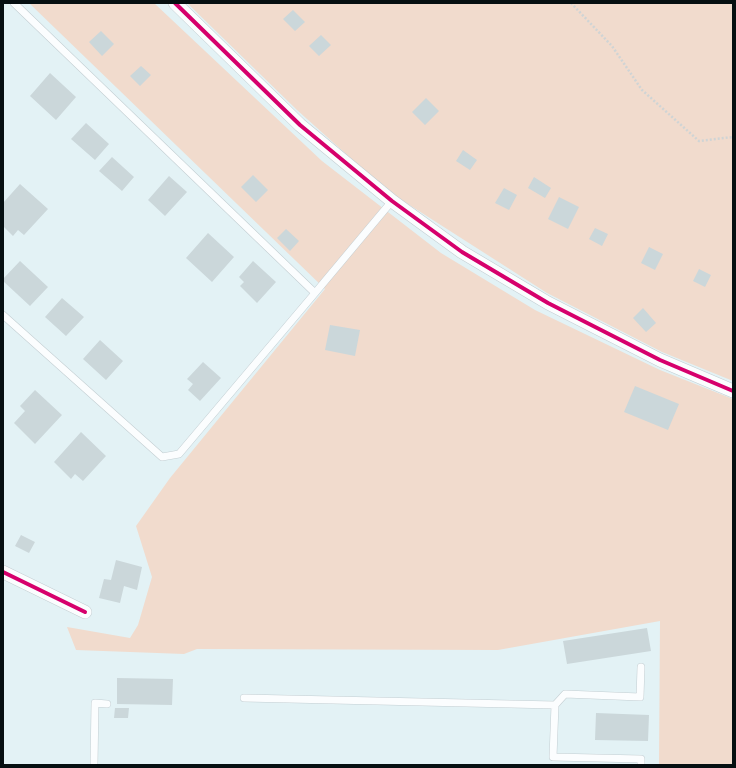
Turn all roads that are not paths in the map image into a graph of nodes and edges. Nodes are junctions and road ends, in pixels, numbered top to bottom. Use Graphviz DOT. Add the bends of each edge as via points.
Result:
graph roads {
  1 [pos="14,3"];
  2 [pos="175,3"];
  3 [pos="392,202"];
  4 [pos="315,293"];
  5 [pos="3,315"];
  6 [pos="733,390"];
  7 [pos="3,572"];
  8 [pos="85,612"];
  9 [pos="641,667"];
  10 [pos="244,698"];
  11 [pos="107,704"];
  12 [pos="555,705"];
  13 [pos="94,765"];
  14 [pos="641,765"];
  1 -- 4 [label="lane"];
  2 -- 3 [label="street" via="300,125"];
  3 -- 4 [label="lane"];
  3 -- 6 [label="street" via="462,252 548,303 660,360"];
  4 -- 5 [label="lane" via="179,454 162,457"];
  7 -- 8 [label="street"];
  9 -- 12 [label="lane" via="640,697 566,694"];
  10 -- 12 [label="lane"];
  11 -- 13 [label="lane" via="95,703"];
  12 -- 14 [label="lane" via="553,757 641,759"];
}
